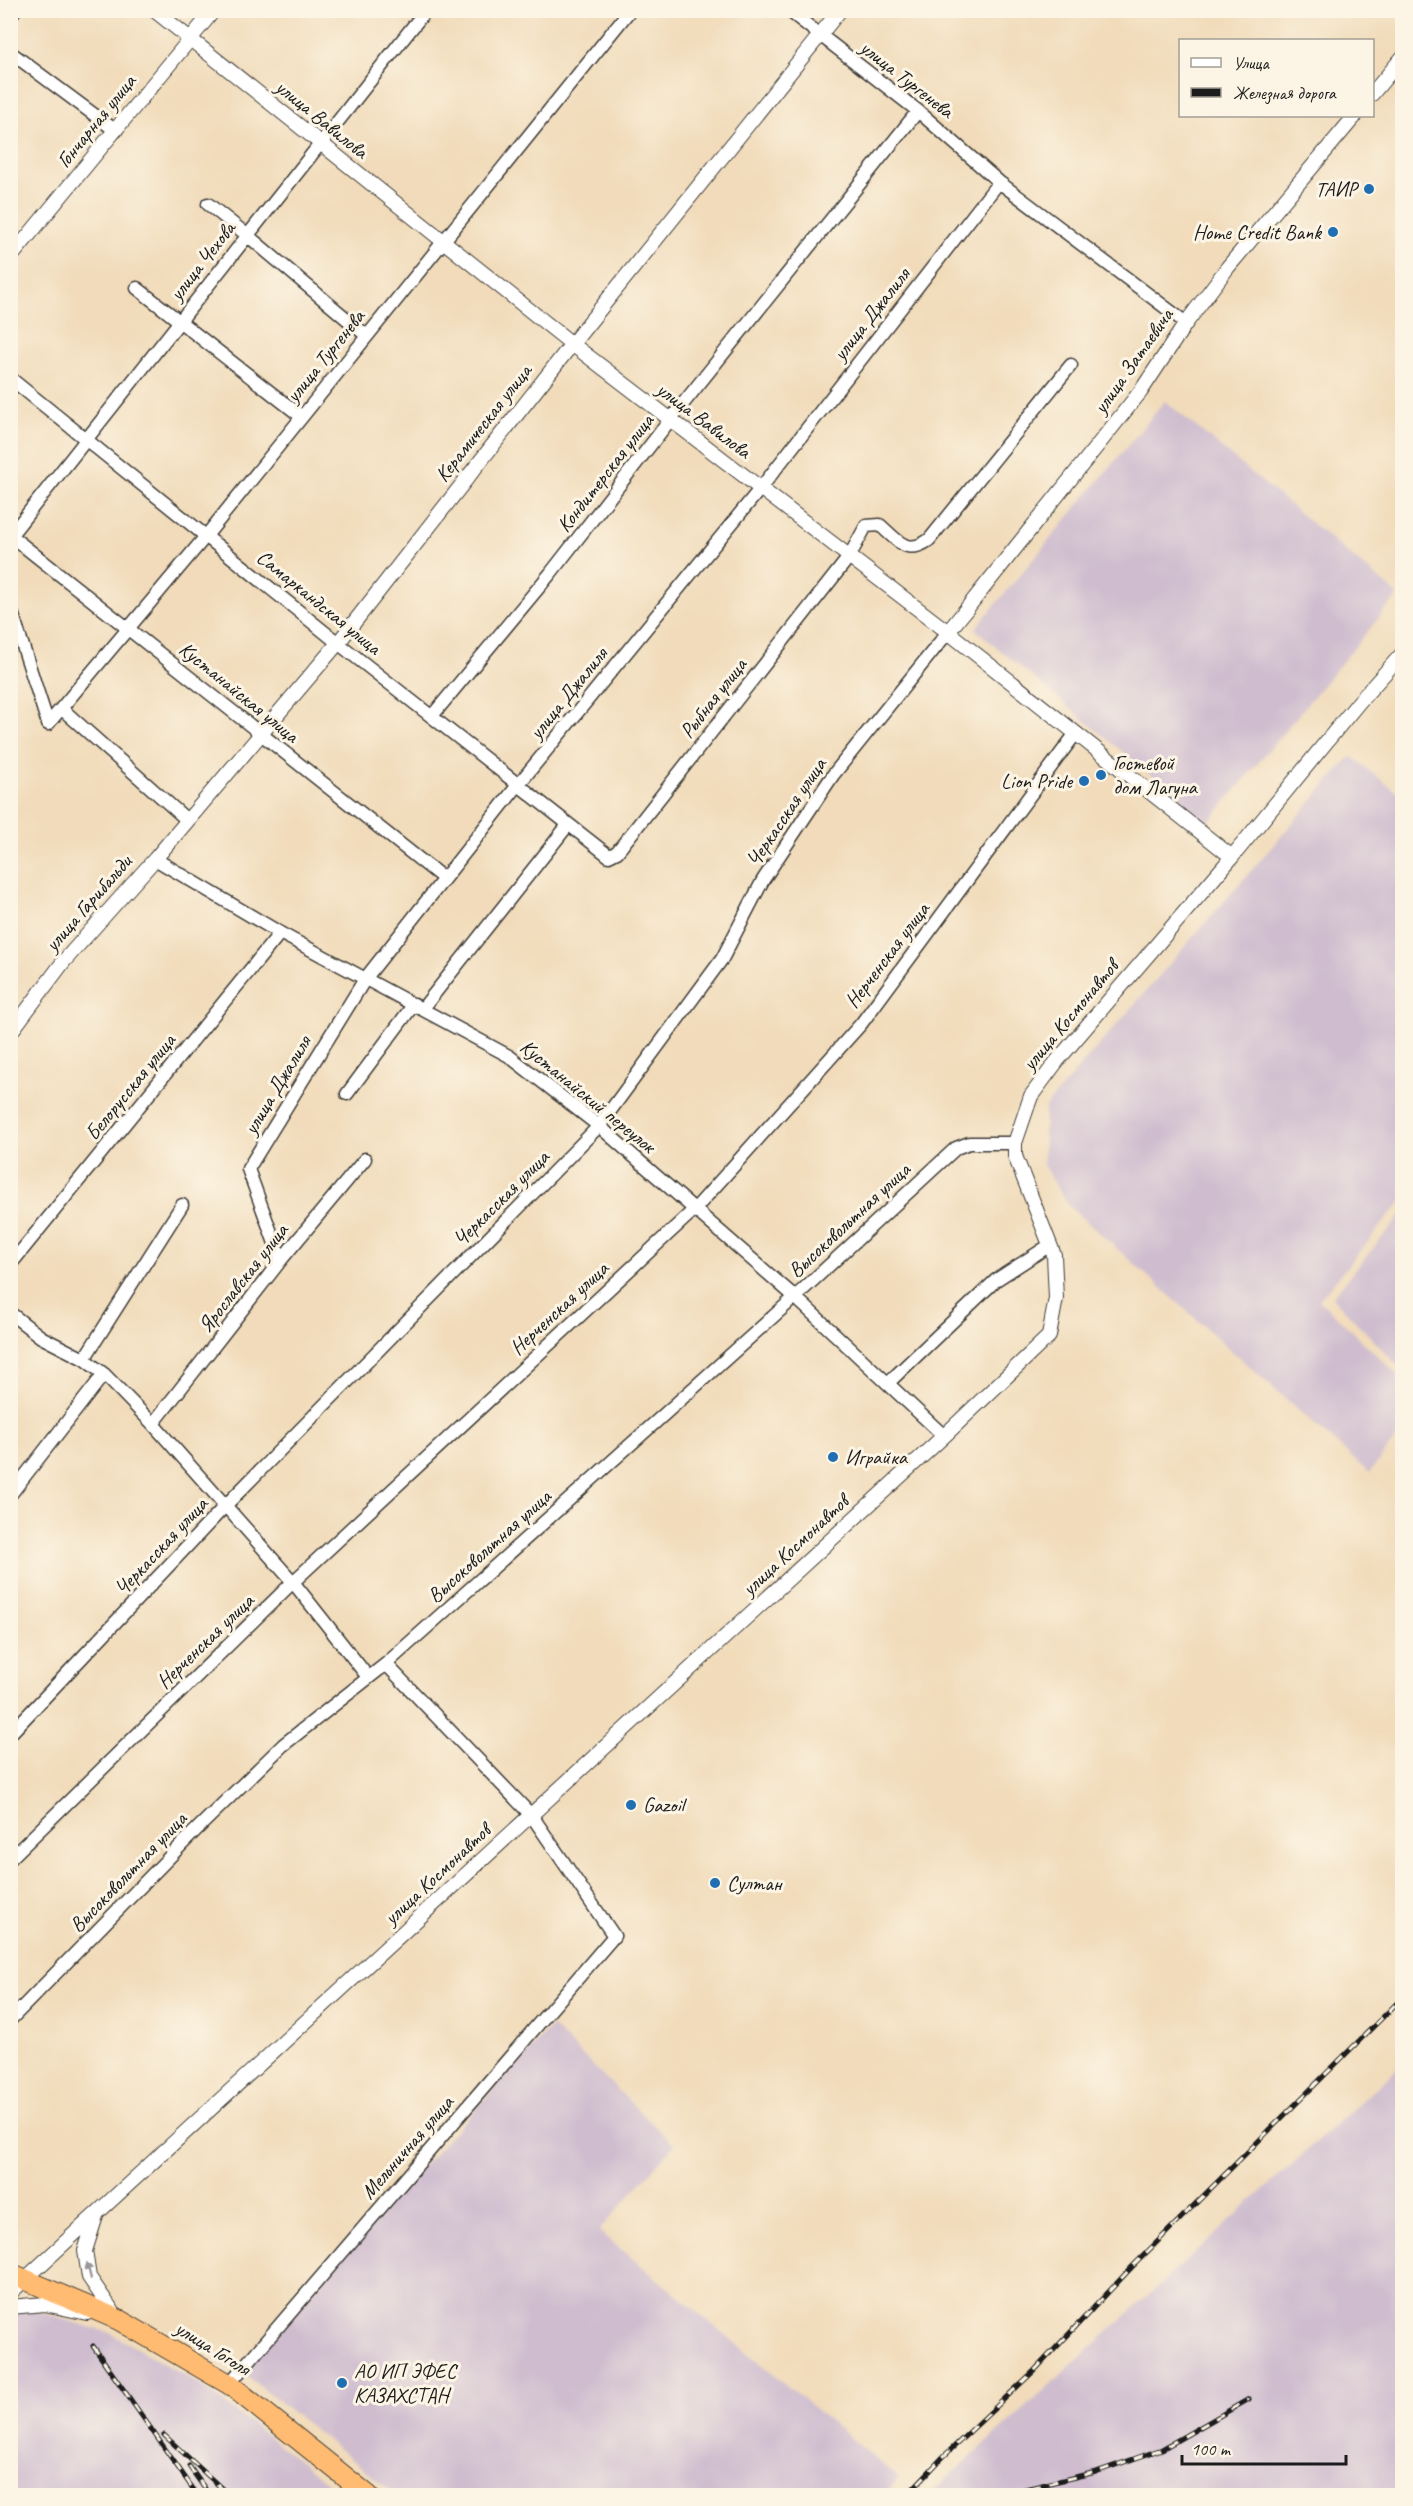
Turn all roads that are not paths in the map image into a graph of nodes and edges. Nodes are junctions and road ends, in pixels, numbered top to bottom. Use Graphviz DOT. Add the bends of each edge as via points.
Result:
graph roads {
  1 [pos="15,10"];
  2 [pos="154,10"];
  3 [pos="214,10"];
  4 [pos="426,10"];
  5 [pos="630,10"];
  6 [pos="788,10"];
  7 [pos="840,10"];
  8 [pos="10,16"];
  9 [pos="820,36"];
  10 [pos="191,39"];
  11 [pos="10,52"];
  12 [pos="1402,58"];
  13 [pos="1374,92"];
  14 [pos="918,111"];
  15 [pos="1354,117"];
  16 [pos="116,131"];
  17 [pos="319,144"];
  18 [pos="999,182"];
  19 [pos="208,204"];
  20 [pos="247,235"];
  21 [pos="443,242"];
  22 [pos="10,258"];
  23 [pos="137,288"];
  24 [pos="180,320"];
  25 [pos="1186,322"];
  26 [pos="367,336"];
  27 [pos="572,344"];
  28 [pos="1071,365"];
  29 [pos="10,378"];
  30 [pos="302,417"];
  31 [pos="670,420"];
  32 [pos="86,440"];
  33 [pos="760,489"];
  34 [pos="11,536"];
  35 [pos="206,536"];
  36 [pos="849,557"];
  37 [pos="10,606"];
  38 [pos="129,628"];
  39 [pos="948,632"];
  40 [pos="338,643"];
  41 [pos="1402,654"];
  42 [pos="62,709"];
  43 [pos="432,716"];
  44 [pos="1076,733"];
  45 [pos="260,735"];
  46 [pos="518,785"];
  47 [pos="187,820"];
  48 [pos="568,825"];
  49 [pos="605,855"];
  50 [pos="1232,857"];
  51 [pos="155,859"];
  52 [pos="443,878"];
  53 [pos="280,933"];
  54 [pos="365,979"];
  55 [pos="418,1006"];
  56 [pos="10,1033"];
  57 [pos="347,1094"];
  58 [pos="599,1126"];
  59 [pos="1016,1143"];
  60 [pos="365,1159"];
  61 [pos="182,1205"];
  62 [pos="695,1209"];
  63 [pos="1050,1245"];
  64 [pos="281,1260"];
  65 [pos="10,1265"];
  66 [pos="795,1297"];
  67 [pos="10,1313"];
  68 [pos="84,1359"];
  69 [pos="104,1374"];
  70 [pos="888,1383"];
  71 [pos="153,1425"];
  72 [pos="944,1436"];
  73 [pos="10,1495"];
  74 [pos="225,1506"];
  75 [pos="293,1582"];
  76 [pos="386,1664"];
  77 [pos="368,1677"];
  78 [pos="10,1734"];
  79 [pos="531,1815"];
  80 [pos="10,1859"];
  81 [pos="10,2020"];
  82 [pos="96,2215"];
  83 [pos="15,2282"];
  84 [pos="10,2307"];
  85 [pos="118,2320"];
  86 [pos="229,2384"];
  87 [pos="369,2496"];
  1 -- 8 [label="street"];
  2 -- 10 [label="street, улица Вавилова"];
  3 -- 10 [label="street, Гончарная улица"];
  4 -- 17 [label="street, улица Чехова"];
  5 -- 21 [label="street, улица Тургенева"];
  6 -- 9 [label="street, улица Тургенева"];
  7 -- 9 [label="street, Керамическая улица"];
  9 -- 14 [label="street, улица Тургенева"];
  9 -- 27 [label="street, Керамическая улица"];
  10 -- 16 [label="street, Гончарная улица"];
  10 -- 17 [label="street, улица Вавилова"];
  11 -- 16 [label="street"];
  12 -- 13 [label="street"];
  14 -- 18 [label="street, улица Тургенева"];
  14 -- 31 [label="street, Кондитерская улица"];
  15 -- 25 [label="street, улица Затаевича"];
  16 -- 22 [label="street, Гончарная улица"];
  17 -- 20 [label="street, улица Чехова"];
  17 -- 21 [label="street, улица Вавилова"];
  18 -- 25 [label="street, улица Тургенева"];
  18 -- 33 [label="street, улица Джалиля"];
  19 -- 20 [label="street"];
  20 -- 24 [label="street, улица Чехова"];
  20 -- 26 [label="street"];
  21 -- 26 [label="street, улица Тургенева"];
  21 -- 27 [label="street, улица Вавилова"];
  23 -- 24 [label="street"];
  24 -- 30 [label="street"];
  24 -- 32 [label="street, улица Чехова"];
  25 -- 39 [label="street, улица Затаевича" via="1135,398"];
  26 -- 30 [label="street, улица Тургенева"];
  27 -- 31 [label="street, улица Вавилова"];
  27 -- 40 [label="street, Керамическая улица"];
  28 -- 36 [label="street, Рыбная улица" via="929,540 912,548 874,524 866,526"];
  29 -- 32 [label="street, Самаркандская улица"];
  30 -- 35 [label="street, улица Тургенева"];
  31 -- 33 [label="street, улица Вавилова"];
  31 -- 43 [label="street, Кондитерская улица"];
  32 -- 34 [label="street, улица Чехова"];
  32 -- 35 [label="street, Самаркандская улица"];
  33 -- 36 [label="street, улица Вавилова"];
  33 -- 46 [label="street, улица Джалиля"];
  34 -- 38 [label="street, Кустанайская улица"];
  35 -- 38 [label="street, улица Тургенева"];
  35 -- 40 [label="street, Самаркандская улица"];
  36 -- 39 [label="street, улица Вавилова"];
  36 -- 49 [label="street, Рыбная улица" via="617,852"];
  37 -- 42 [label="street, улица Тургенева" via="48,724"];
  38 -- 42 [label="street, улица Тургенева"];
  38 -- 45 [label="street, Кустанайская улица"];
  39 -- 44 [label="street, улица Вавилова"];
  39 -- 58 [label="street, Черкасская улица" via="833,775 763,880 722,959"];
  40 -- 43 [label="street, Самаркандская улица"];
  40 -- 45 [label="street, Керамическая улица"];
  41 -- 50 [label="street, улица Космонавтов"];
  42 -- 47 [label="street"];
  43 -- 46 [label="street, Самаркандская улица"];
  44 -- 50 [label="street, улица Вавилова"];
  44 -- 62 [label="street, Нерченская улица" via="861,1024"];
  45 -- 47 [label="street, Керамическая улица"];
  45 -- 52 [label="street, Кустанайская улица"];
  46 -- 48 [label="street, Самаркандская улица"];
  46 -- 52 [label="street, улица Джалиля"];
  47 -- 51 [label="street, Керамическая улица"];
  48 -- 49 [label="street, Самаркандская улица"];
  48 -- 55 [label="street"];
  50 -- 59 [label="street, улица Космонавтов" via="1057,1061 1031,1096"];
  51 -- 53 [label="street, Кустанайский переулок"];
  51 -- 56 [label="street, улица Гарибальди" via="64,961"];
  52 -- 54 [label="street, улица Джалиля"];
  53 -- 54 [label="street, Кустанайский переулок"];
  53 -- 65 [label="street, Белорусская улица"];
  54 -- 55 [label="street, Кустанайский переулок"];
  54 -- 64 [label="street, улица Джалиля" via="248,1169"];
  55 -- 57 [label="street"];
  55 -- 58 [label="street, Кустанайский переулок" via="509,1056"];
  58 -- 62 [label="street, Кустанайский переулок"];
  58 -- 74 [label="street, Черкасская улица"];
  59 -- 63 [label="street, улица Космонавтов" via="1015,1156"];
  59 -- 66 [label="street, Высоковольтная улица" via="969,1143 956,1148"];
  60 -- 64 [label="street, Ярославская улица"];
  61 -- 68 [label="street"];
  62 -- 66 [label="street, Кустанайский переулок"];
  62 -- 75 [label="street, Нерченская улица"];
  63 -- 70 [label="street" via="996,1280"];
  63 -- 72 [label="street, улица Космонавтов" via="1056,1298 1049,1336"];
  64 -- 71 [label="street, Ярославская улица"];
  66 -- 70 [label="street, Кустанайский переулок"];
  66 -- 76 [label="street, Высоковольтная улица"];
  67 -- 68 [label="street" via="41,1338"];
  68 -- 69 [label="street"];
  69 -- 71 [label="street"];
  69 -- 73 [label="street"];
  70 -- 72 [label="street, Кустанайский переулок"];
  71 -- 74 [label="street"];
  72 -- 79 [label="street, улица Космонавтов"];
  74 -- 75 [label="street"];
  74 -- 78 [label="street, Черкасская улица"];
  75 -- 77 [label="street"];
  75 -- 80 [label="street, Нерченская улица"];
  76 -- 77 [label="street, Высоковольтная улица"];
  76 -- 79 [label="street"];
  77 -- 81 [label="street, Высоковольтная улица" via="282,1745"];
  79 -- 82 [label="street, улица Космонавтов"];
  79 -- 86 [label="street, Мельничная улица" via="614,1936"];
  82 -- 83 [label="street, улица Космонавтов"];
  85 -- 82 [label="street, one-way" via="89,2277 86,2252"];
  83 -- 85 [label="highway, улица Гоголя"];
  84 -- 85 [label="street" via="45,2304"];
  85 -- 86 [label="highway, улица Гоголя"];
  86 -- 87 [label="highway, улица Гоголя"];
}
